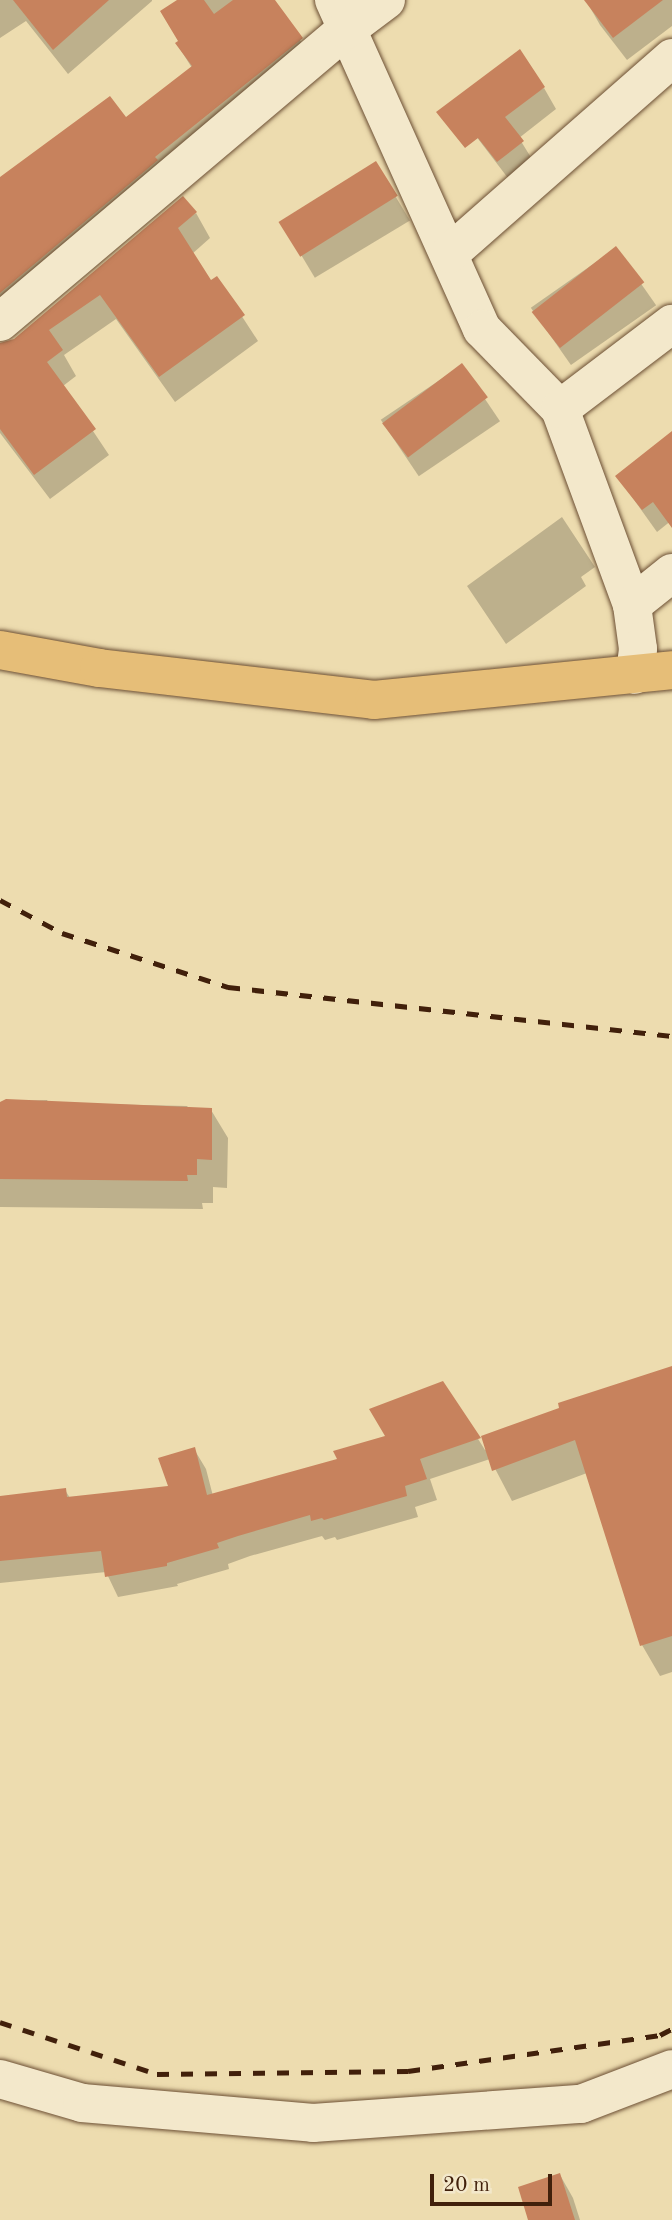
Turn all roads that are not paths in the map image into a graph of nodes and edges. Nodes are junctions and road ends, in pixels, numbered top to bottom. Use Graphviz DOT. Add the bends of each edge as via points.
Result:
graph roads {
  1 [pos="386,0"];
  2 [pos="340,15"];
  3 [pos="672,58"];
  4 [pos="449,254"];
  5 [pos="0,322"];
  6 [pos="672,324"];
  7 [pos="560,409"];
  8 [pos="672,573"];
  9 [pos="632,605"];
  10 [pos="0,650"];
  11 [pos="654,672"];
  12 [pos="672,2069"];
  13 [pos="0,2079"];
  1 -- 2 [label="street"];
  2 -- 4 [label="street"];
  2 -- 5 [label="street"];
  3 -- 4 [label="street"];
  4 -- 7 [label="street" via="482,329"];
  6 -- 7 [label="street"];
  7 -- 9 [label="street"];
  8 -- 9 [label="street"];
  9 -- 11 [label="street" via="638,649"];
  10 -- 11 [label="main road" via="99,668 374,700"];
  12 -- 13 [label="street" via="581,2104 313,2123 82,2104"];
}
